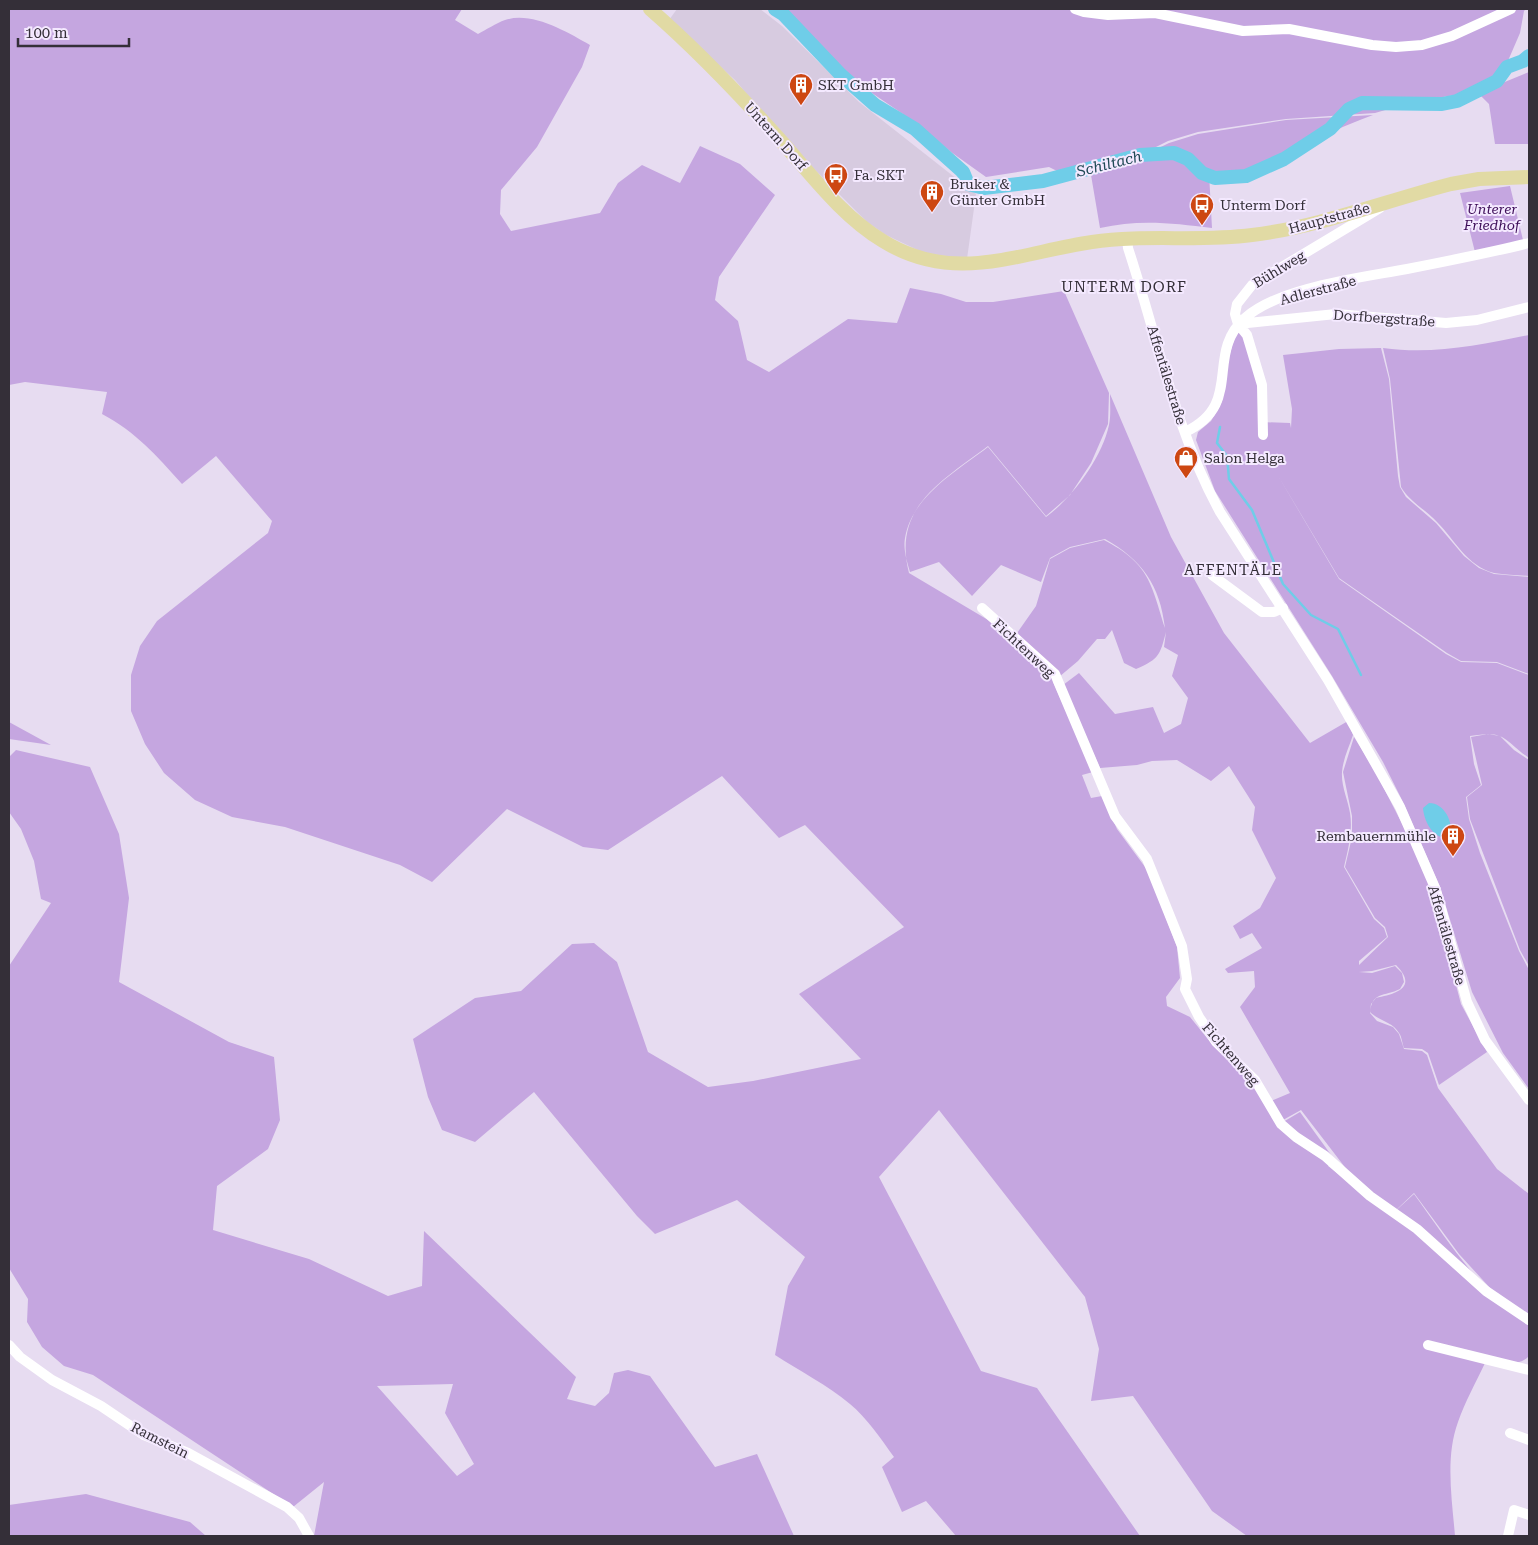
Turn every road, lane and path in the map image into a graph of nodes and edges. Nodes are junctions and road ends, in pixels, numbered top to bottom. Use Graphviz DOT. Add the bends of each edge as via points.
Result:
graph roads {
  1 [pos="650,9"];
  2 [pos="1075,9"];
  3 [pos="1510,9"];
  4 [pos="1529,177"];
  5 [pos="1394,200"];
  6 [pos="1127,238"];
  7 [pos="1529,242"];
  8 [pos="1529,306"];
  9 [pos="1238,324"];
  10 [pos="1185,432"];
  11 [pos="1263,435"];
  12 [pos="1212,575"];
  13 [pos="982,608"];
  14 [pos="1283,608"];
  15 [pos="1529,1100"];
  16 [pos="1529,1320"];
  17 [pos="9,1345"];
  18 [pos="1428,1345"];
  19 [pos="1529,1370"];
  20 [pos="1510,1433"];
  21 [pos="1529,1440"];
  22 [pos="1529,1515"];
  23 [pos="309,1536"];
  24 [pos="1508,1536"];
  1 -- 6 [label="main road, Unterm Dorf" via="728,83 838,205 883,241 905,253 961,265"];
  2 -- 3 [label="street" via="1108,15 1155,13 1243,31 1289,29 1396,47 1422,45 1452,36"];
  4 -- 5 [label="main road, Hauptstraße" via="1479,179"];
  5 -- 6 [label="main road, Hauptstraße" via="1268,233 1228,237"];
  5 -- 9 [label="street, Bühlweg" via="1252,285 1237,304"];
  6 -- 10 [label="street, Affentälestraße"];
  7 -- 9 [label="street, Adlerstraße" via="1479,256 1322,286 1271,303"];
  8 -- 9 [label="street, Dorfbergstraße" via="1477,320 1446,323 1336,314"];
  9 -- 10 [label="street" via="1227,350 1216,407 1199,426"];
  9 -- 11 [label="street" via="1247,336 1262,385"];
  10 -- 14 [label="street, Affentälestraße" via="1204,483 1220,512"];
  12 -- 14 [label="street" via="1262,612"];
  13 -- 16 [label="street, Fichtenweg" via="1055,674 1115,816 1147,859 1182,946 1186,989 1216,1042 1255,1080 1281,1124 1325,1156 1370,1196 1417,1229 1486,1291"];
  14 -- 15 [label="street, Affentälestraße" via="1351,718 1400,807 1436,890 1467,1002 1485,1040"];
  17 -- 23 [label="street, Ramstein" via="52,1380 101,1406 144,1435 188,1453 287,1507 299,1518"];
  18 -- 19 [label="street"];
  20 -- 21 [label="street"];
  22 -- 24 [label="street" via="1514,1510"];
}
